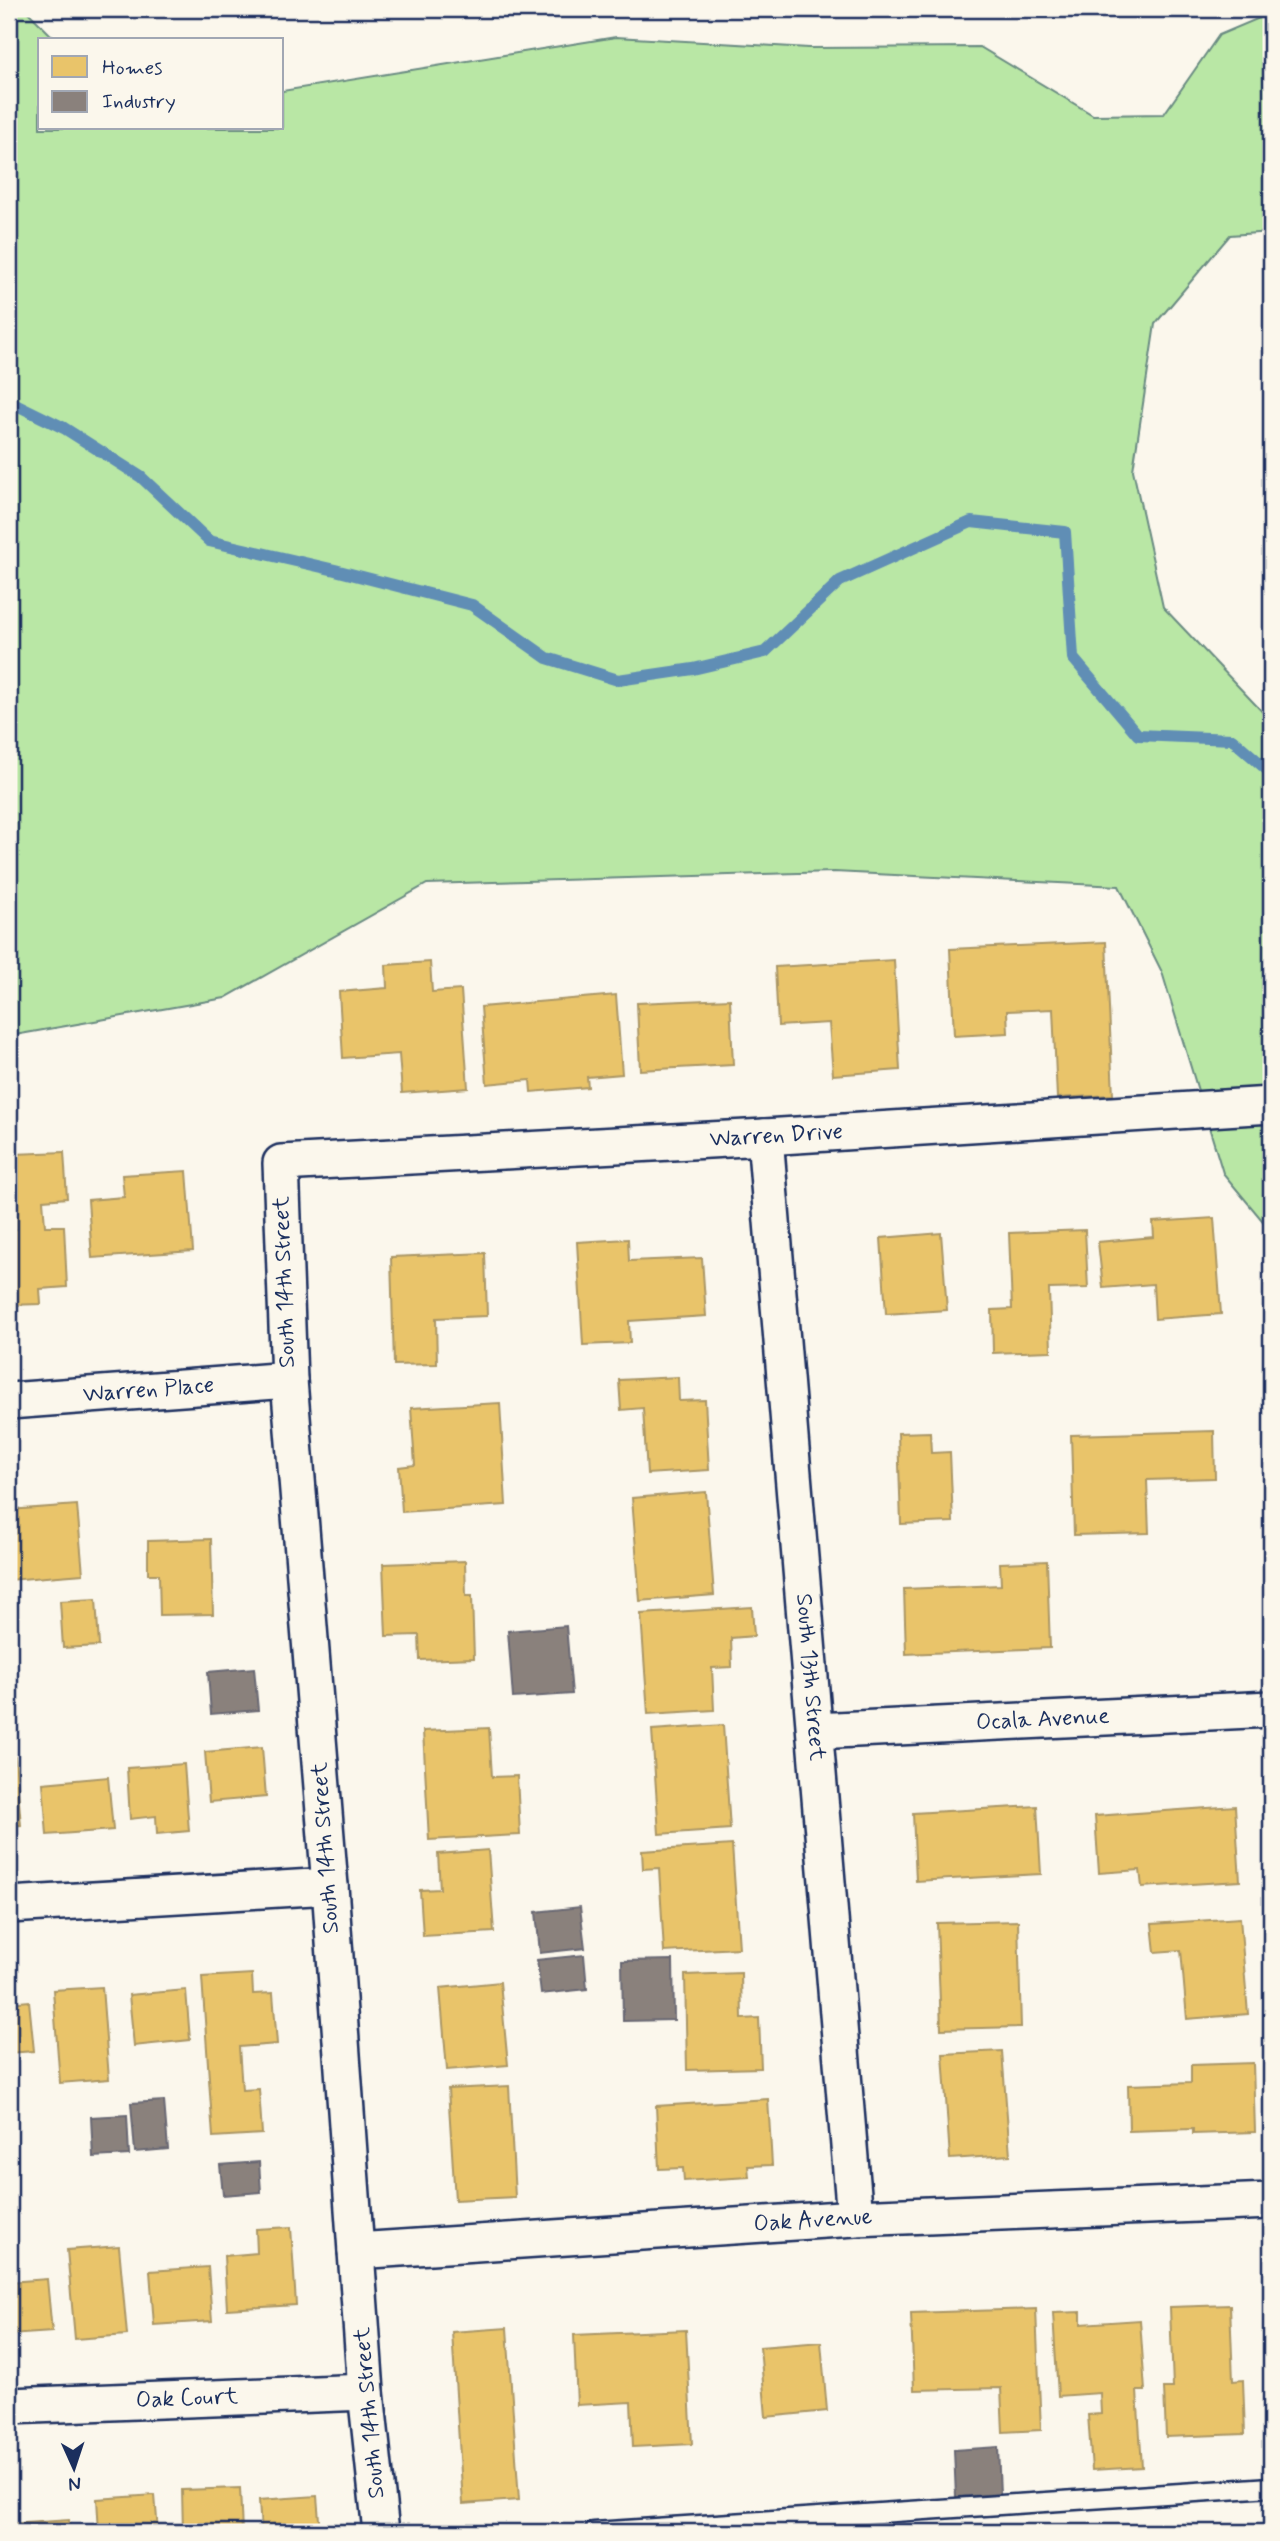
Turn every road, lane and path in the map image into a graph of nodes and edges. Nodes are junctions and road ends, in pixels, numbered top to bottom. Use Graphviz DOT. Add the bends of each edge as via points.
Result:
graph roads {
  1 [pos="1271,1105"];
  2 [pos="765,1137"];
  3 [pos="281,1163"];
  4 [pos="289,1380"];
  5 [pos="9,1401"];
  6 [pos="1271,1709"];
  7 [pos="815,1731"];
  8 [pos="330,1886"];
  9 [pos="9,1905"];
  10 [pos="1271,2201"];
  11 [pos="855,2218"];
  12 [pos="356,2251"];
  13 [pos="366,2392"];
  14 [pos="9,2406"];
  15 [pos="1271,2487"];
  16 [pos="382,2532"];
  17 [pos="594,2532"];
  1 -- 2 [label="street, Warren Drive"];
  2 -- 3 [label="street, Warren Drive"];
  2 -- 7 [label="street, South 13th Street"];
  3 -- 4 [label="street, South 14th Street"];
  4 -- 5 [label="street, Warren Place"];
  4 -- 8 [label="street, South 14th Street"];
  6 -- 7 [label="street, Ocala Avenue"];
  7 -- 11 [label="street, South 13th Street"];
  8 -- 9 [label="street"];
  8 -- 12 [label="street, South 14th Street"];
  10 -- 11 [label="street, Oak Avenue"];
  11 -- 12 [label="street, Oak Avenue"];
  12 -- 13 [label="street, South 14th Street"];
  13 -- 14 [label="street, Oak Court"];
  13 -- 16 [label="street, South 14th Street"];
  15 -- 17 [label="lane"];
}
